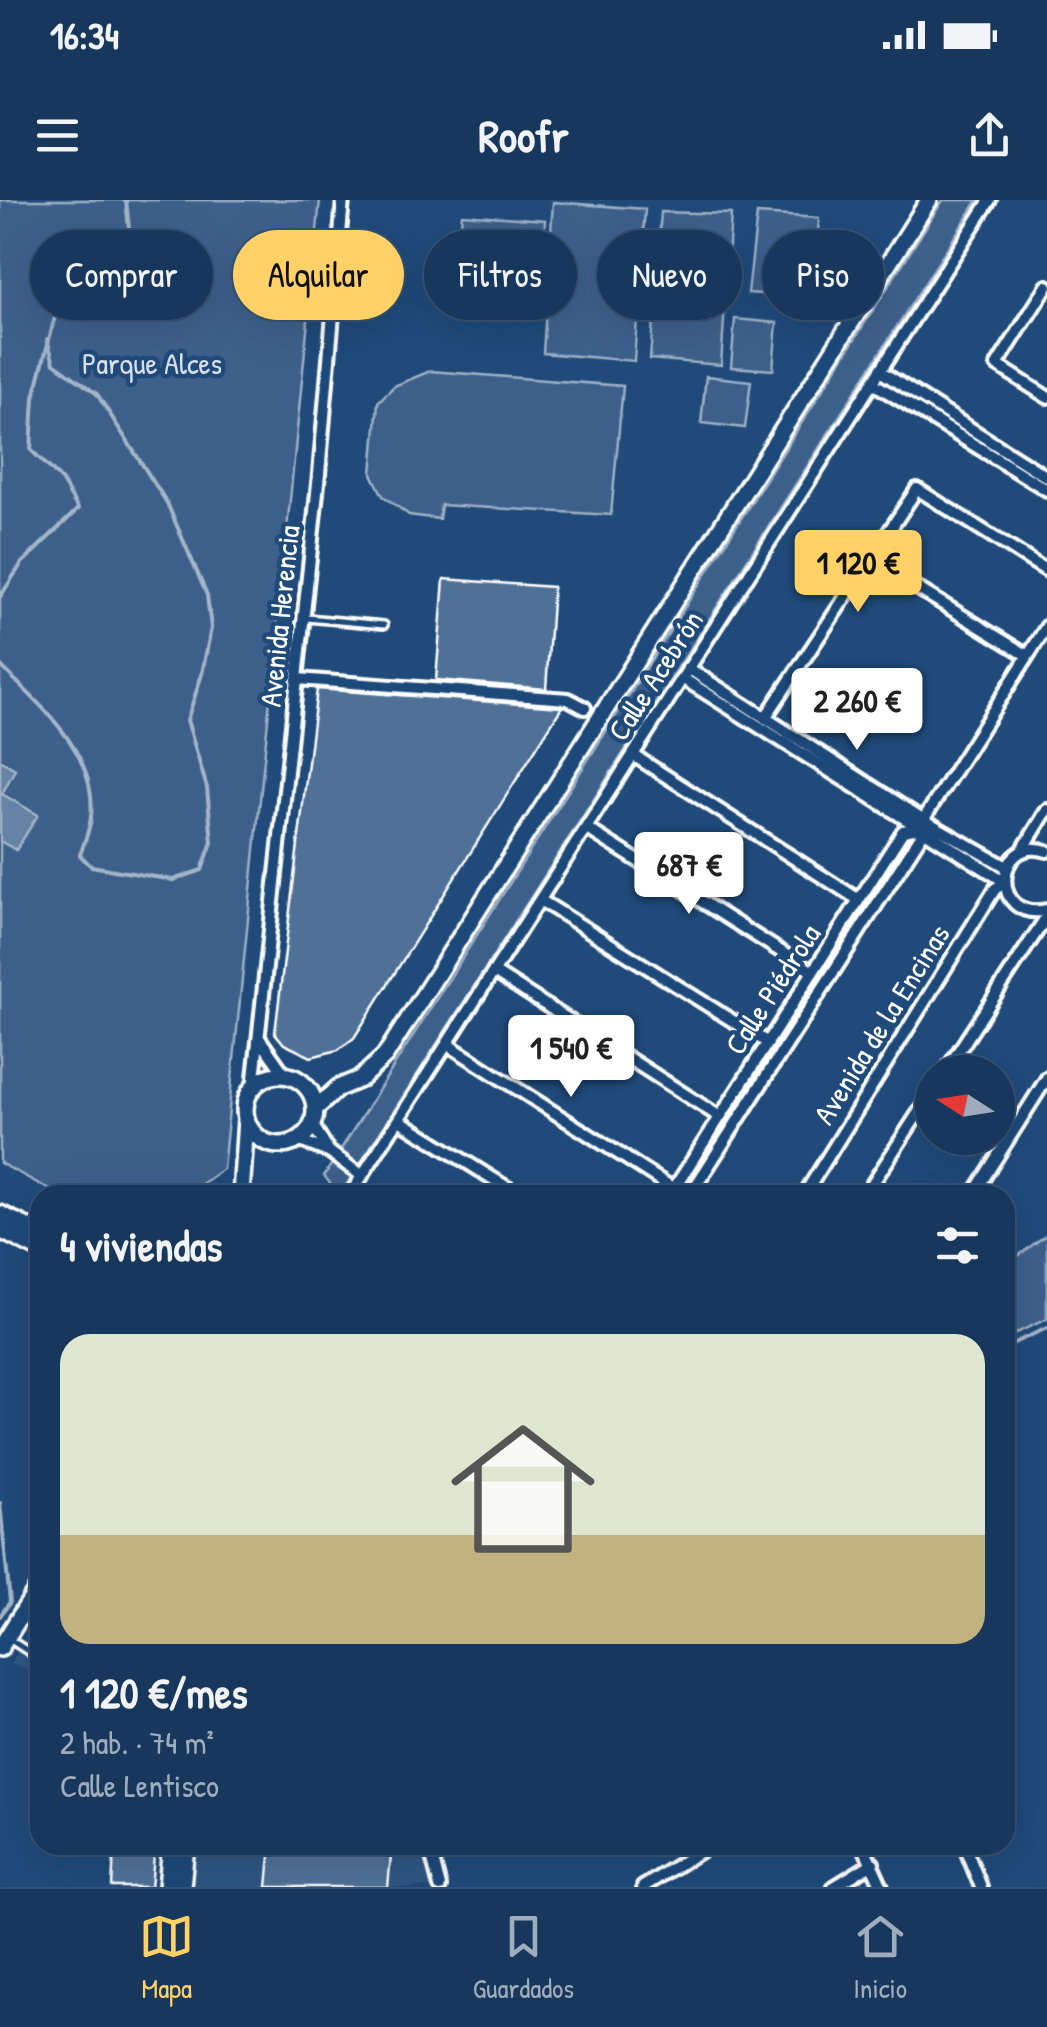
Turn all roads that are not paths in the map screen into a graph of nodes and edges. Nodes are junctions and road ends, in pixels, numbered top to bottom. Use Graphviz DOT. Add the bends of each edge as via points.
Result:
graph roads {
  1 [pos="344,200"];
  2 [pos="929,200"];
  3 [pos="990,200"];
  4 [pos="1045,292"];
  5 [pos="880,372"];
  6 [pos="873,383"];
  7 [pos="1047,397"];
  8 [pos="1047,477"];
  9 [pos="1047,490"];
  10 [pos="871,560"];
  11 [pos="1047,571"];
  12 [pos="304,618"];
  13 [pos="384,625"];
  14 [pos="1047,626"];
  15 [pos="1028,656"];
  16 [pos="685,673"];
  17 [pos="297,680"];
  18 [pos="584,708"];
  19 [pos="766,718"];
  20 [pos="633,755"];
  21 [pos="1047,810"];
  22 [pos="922,826"];
  23 [pos="586,828"];
  24 [pos="1022,851"];
  25 [pos="1047,851"];
  26 [pos="1007,867"];
  27 [pos="1004,882"];
  28 [pos="540,900"];
  29 [pos="859,900"];
  30 [pos="1047,913"];
  31 [pos="494,972"];
  32 [pos="813,972"];
  33 [pos="258,1037"];
  34 [pos="768,1043"];
  35 [pos="447,1044"];
  36 [pos="956,1055"];
  37 [pos="286,1076"];
  38 [pos="1047,1078"];
  39 [pos="304,1085"];
  40 [pos="253,1088"];
  41 [pos="338,1088"];
  42 [pos="314,1116"];
  43 [pos="720,1118"];
  44 [pos="915,1119"];
  45 [pos="246,1120"];
  46 [pos="399,1120"];
  47 [pos="298,1140"];
  48 [pos="264,1142"];
  49 [pos="331,1153"];
  50 [pos="244,1165"];
  51 [pos="362,1176"];
  52 [pos="242,1185"];
  53 [pos="358,1185"];
  54 [pos="503,1185"];
  55 [pos="661,1185"];
  56 [pos="677,1185"];
  57 [pos="696,1185"];
  58 [pos="810,1185"];
  59 [pos="872,1185"];
  60 [pos="980,1185"];
  61 [pos="0,1214"];
  62 [pos="30,1228"];
  63 [pos="0,1230"];
  64 [pos="30,1245"];
  65 [pos="30,1601"];
  66 [pos="3,1643"];
  67 [pos="30,1655"];
  68 [pos="170,1855"];
  69 [pos="185,1855"];
  70 [pos="432,1855"];
  71 [pos="694,1855"];
  72 [pos="869,1855"];
  73 [pos="968,1855"];
  74 [pos="873,1863"];
  75 [pos="167,1887"];
  76 [pos="182,1887"];
  77 [pos="440,1887"];
  78 [pos="643,1887"];
  79 [pos="834,1887"];
  80 [pos="882,1887"];
  81 [pos="981,1887"];
  1 -- 12 [label="street, Avenida Herencia"];
  2 -- 41 [label="main road" via="385,1056"];
  3 -- 5 [label="street, Calle Acebrón"];
  4 -- 7 [label="street" via="997,366"];
  5 -- 6 [label="street, Calle Acebrón"];
  5 -- 8 [label="street"];
  6 -- 9 [label="street"];
  6 -- 16 [label="street, Calle Acebrón"];
  10 -- 11 [label="street" via="917,489"];
  10 -- 15 [label="street"];
  10 -- 19 [label="street"];
  12 -- 13 [label="lane"];
  12 -- 17 [label="street, Avenida Herencia"];
  14 -- 15 [label="street"];
  15 -- 22 [label="street"];
  16 -- 19 [label="street"];
  16 -- 20 [label="street, Calle Acebrón"];
  16 -- 22 [label="street"];
  17 -- 18 [label="street" via="568,699"];
  17 -- 33 [label="street, Avenida Herencia"];
  19 -- 22 [label="street"];
  20 -- 23 [label="street, Calle Acebrón"];
  20 -- 29 [label="street"];
  21 -- 24 [label="street"];
  22 -- 26 [label="street"];
  22 -- 27 [label="street"];
  22 -- 29 [label="street, Calle Piédrola" via="903,832"];
  22 -- 57 [label="street"];
  23 -- 28 [label="street, Calle Acebrón"];
  23 -- 32 [label="street"];
  24 -- 25 [label="street"];
  24 -- 26 [label="street"];
  26 -- 27 [label="street"];
  27 -- 30 [label="street" via="1016,905"];
  27 -- 58 [label="street, Avenida de la Encinas"];
  28 -- 31 [label="street, Calle Acebrón"];
  28 -- 34 [label="street"];
  29 -- 32 [label="street, Calle Piédrola"];
  30 -- 36 [label="street"];
  31 -- 35 [label="street, Calle Acebrón"];
  31 -- 43 [label="street"];
  32 -- 34 [label="street, Calle Piédrola"];
  33 -- 37 [label="street"];
  33 -- 40 [label="street, Avenida Herencia"];
  34 -- 43 [label="street, Calle Piédrola"];
  35 -- 46 [label="street, Calle Acebrón"];
  35 -- 55 [label="street"];
  37 -- 39 [label="main road"];
  37 -- 40 [label="main road"];
  38 -- 60 [label="street"];
  39 -- 41 [label="main road"];
  39 -- 42 [label="main road"];
  40 -- 45 [label="main road"];
  41 -- 42 [label="main road"];
  42 -- 47 [label="main road"];
  42 -- 49 [label="street"];
  43 -- 56 [label="street, Calle Piédrola"];
  44 -- 59 [label="street"];
  45 -- 48 [label="main road"];
  45 -- 50 [label="main road"];
  46 -- 51 [label="street, Calle Acebrón"];
  46 -- 54 [label="street"];
  47 -- 48 [label="main road"];
  47 -- 49 [label="street"];
  48 -- 50 [label="main road"];
  49 -- 51 [label="street"];
  50 -- 52 [label="main road"];
  51 -- 53 [label="street, Calle Acebrón"];
  61 -- 62 [label="main road"];
  63 -- 64 [label="main road"];
  65 -- 66 [label="main road"];
  66 -- 67 [label="lane"];
  68 -- 75 [label="main road"];
  69 -- 76 [label="main road"];
  70 -- 77 [label="street"];
  71 -- 78 [label="street"];
  72 -- 74 [label="street"];
  73 -- 81 [label="street"];
  74 -- 79 [label="street"];
  74 -- 80 [label="street"];
}
